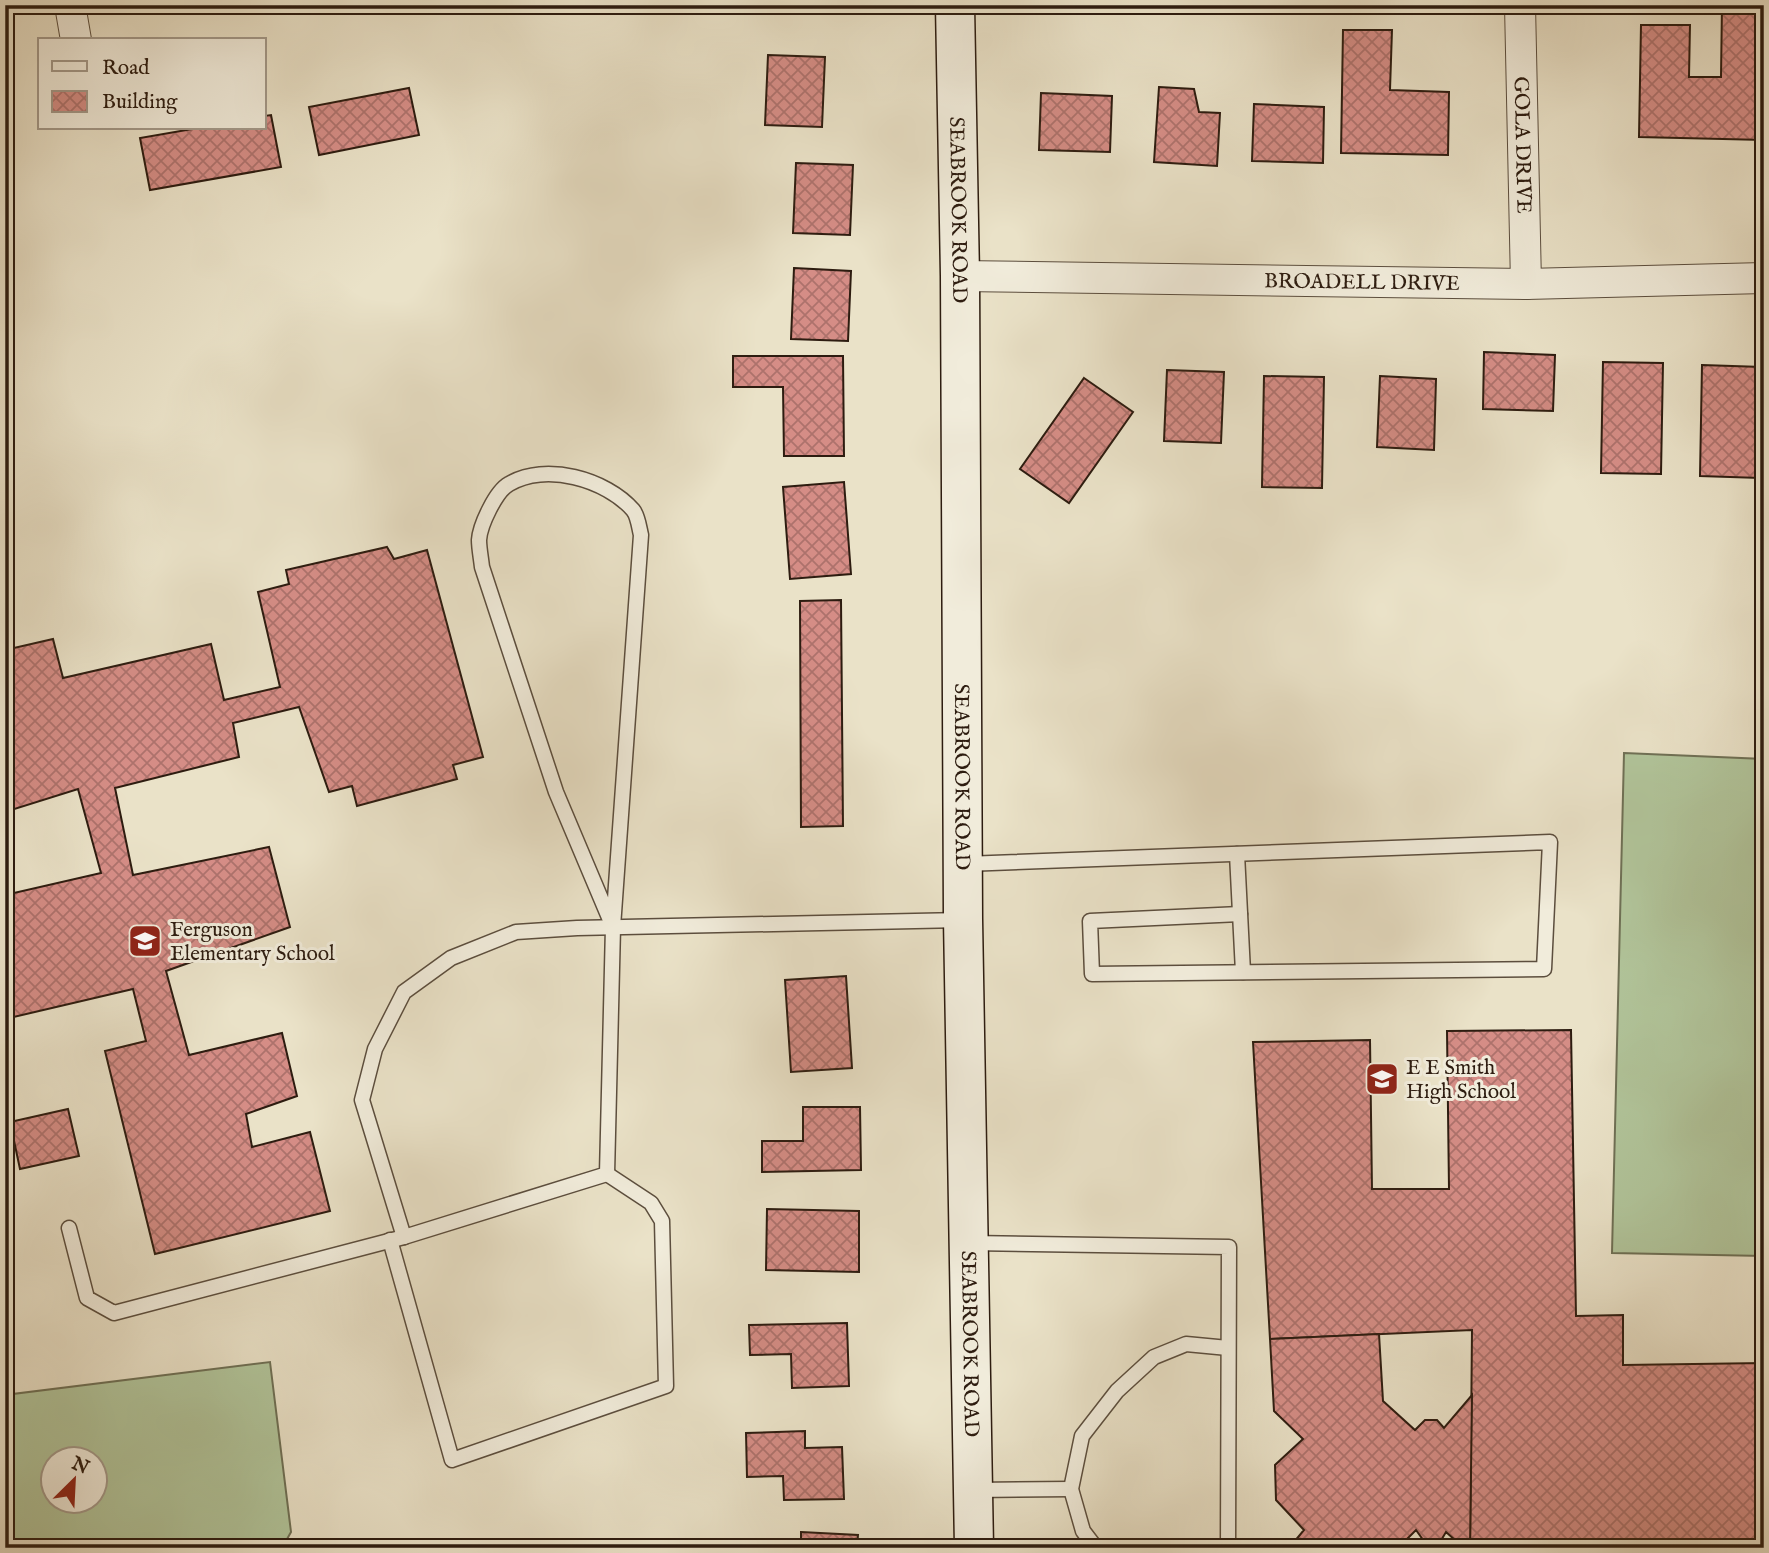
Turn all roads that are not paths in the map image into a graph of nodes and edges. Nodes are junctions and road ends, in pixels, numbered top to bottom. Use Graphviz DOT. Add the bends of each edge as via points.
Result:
graph roads {
  1 [pos="70,5"];
  2 [pos="956,5"];
  3 [pos="1520,5"];
  4 [pos="76,38"];
  5 [pos="960,276"];
  6 [pos="1764,278"];
  7 [pos="1526,284"];
  8 [pos="1237,854"];
  9 [pos="963,864"];
  10 [pos="1240,914"];
  11 [pos="964,919"];
  12 [pos="613,927"];
  13 [pos="1243,972"];
  14 [pos="607,1174"];
  15 [pos="69,1228"];
  16 [pos="397,1238"];
  17 [pos="969,1243"];
  18 [pos="1228,1348"];
  19 [pos="1070,1489"];
  20 [pos="973,1490"];
  21 [pos="974,1548"];
  22 [pos="1096,1548"];
  23 [pos="1228,1548"];
  1 -- 4 [label="street"];
  2 -- 5 [label="street, SEABROOK ROAD"];
  3 -- 7 [label="street, GOLA DRIVE"];
  5 -- 7 [label="street, BROADELL DRIVE"];
  5 -- 9 [label="street, SEABROOK ROAD"];
  6 -- 7 [label="street, BROADELL DRIVE"];
  8 -- 9 [label="lane"];
  8 -- 10 [label="lane"];
  8 -- 13 [label="lane" via="1550,842 1544,969"];
  9 -- 11 [label="street, SEABROOK ROAD"];
  10 -- 13 [label="lane"];
  10 -- 13 [label="lane" via="1090,921 1092,974"];
  11 -- 12 [label="lane"];
  11 -- 17 [label="street, SEABROOK ROAD"];
  12 -- 12 [label="lane" via="641,535 635,512 616,495 581,477 540,473 508,484 490,506 479,538 482,566 556,792"];
  12 -- 14 [label="lane"];
  12 -- 16 [label="lane" via="516,932 450,958 404,992 375,1049 362,1100"];
  14 -- 16 [label="lane"];
  14 -- 16 [label="lane" via="651,1203 662,1221 666,1386 452,1460"];
  15 -- 16 [label="lane" via="87,1297 114,1313"];
  17 -- 18 [label="lane" via="1229,1247"];
  17 -- 20 [label="street, SEABROOK ROAD"];
  18 -- 19 [label="lane" via="1186,1344 1154,1357 1117,1391 1082,1436"];
  18 -- 23 [label="lane"];
  19 -- 20 [label="lane"];
  19 -- 22 [label="lane" via="1083,1531"];
  20 -- 21 [label="street, SEABROOK ROAD"];
}
